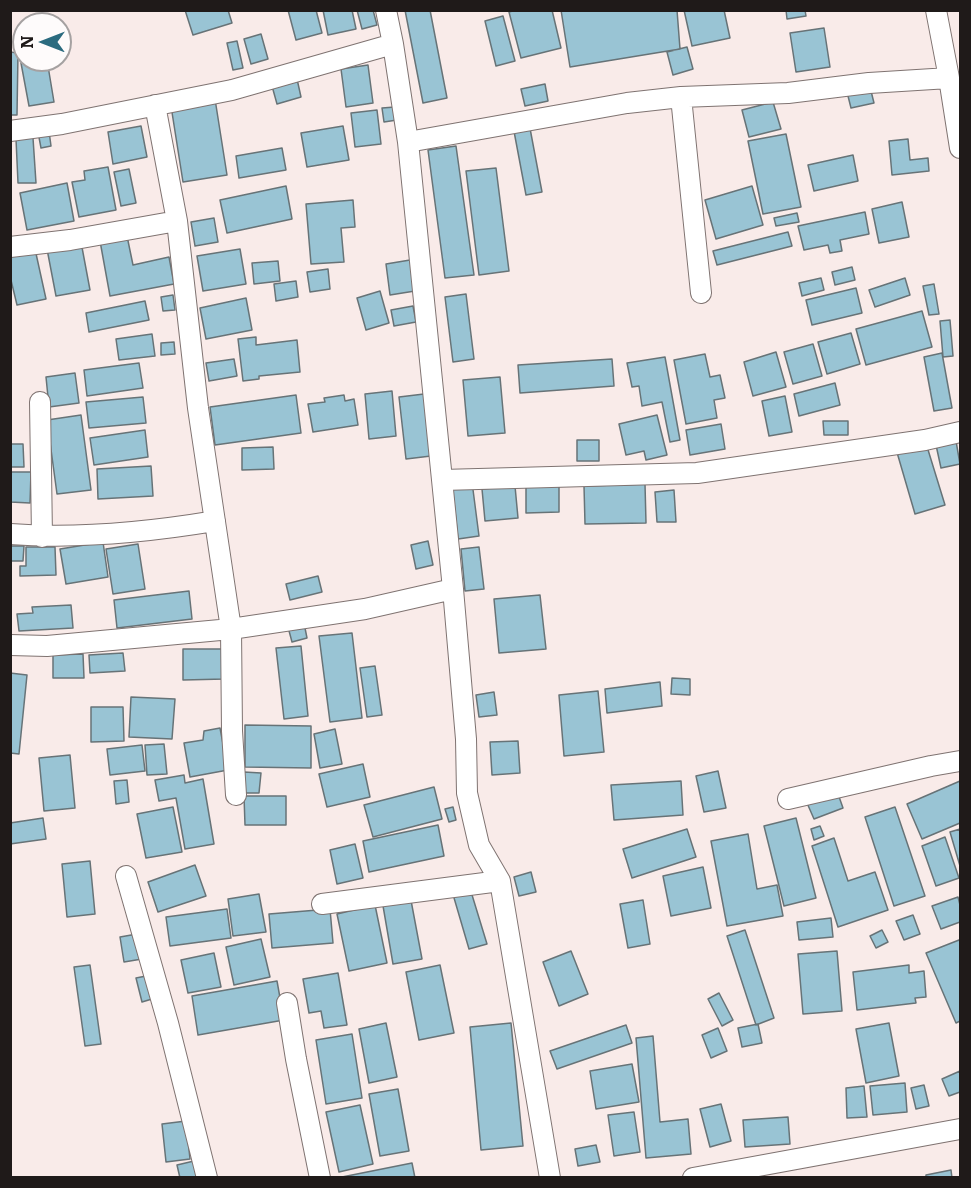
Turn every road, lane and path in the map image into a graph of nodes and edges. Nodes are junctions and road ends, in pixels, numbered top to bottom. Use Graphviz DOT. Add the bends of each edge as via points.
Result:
graph roads {
  1 [pos="386,10"];
  2 [pos="936,10"];
  3 [pos="393,44"];
  4 [pos="949,78"];
  5 [pos="681,97"];
  6 [pos="155,105"];
  7 [pos="10,131"];
  8 [pos="408,142"];
  9 [pos="960,148"];
  10 [pos="177,221"];
  11 [pos="10,247"];
  12 [pos="701,293"];
  13 [pos="40,402"];
  14 [pos="960,432"];
  15 [pos="442,480"];
  16 [pos="215,521"];
  17 [pos="10,534"];
  18 [pos="42,537"];
  19 [pos="453,589"];
  20 [pos="231,629"];
  21 [pos="10,645"];
  22 [pos="960,761"];
  23 [pos="236,795"];
  24 [pos="788,799"];
  25 [pos="126,876"];
  26 [pos="500,881"];
  27 [pos="322,904"];
  28 [pos="287,1003"];
  29 [pos="960,1130"];
  30 [pos="207,1178"];
  31 [pos="320,1178"];
  32 [pos="550,1178"];
  33 [pos="693,1178"];
  1 -- 3 [label="street"];
  2 -- 4 [label="street"];
  3 -- 6 [label="street" via="232,90"];
  3 -- 8 [label="street"];
  4 -- 5 [label="street" via="788,93"];
  4 -- 9 [label="street"];
  5 -- 8 [label="street"];
  5 -- 12 [label="street"];
  6 -- 7 [label="street"];
  6 -- 10 [label="street"];
  8 -- 15 [label="street"];
  10 -- 11 [label="street"];
  10 -- 16 [label="street"];
  13 -- 18 [label="street"];
  14 -- 15 [label="street" via="697,473"];
  15 -- 19 [label="street"];
  16 -- 18 [label="street" via="161,530"];
  16 -- 20 [label="street"];
  17 -- 18 [label="street"];
  19 -- 20 [label="street" via="365,609"];
  19 -- 26 [label="street" via="467,793 479,845"];
  20 -- 21 [label="street" via="47,646"];
  20 -- 23 [label="street"];
  22 -- 24 [label="street"];
  25 -- 30 [label="street"];
  26 -- 27 [label="street"];
  26 -- 32 [label="street"];
  28 -- 31 [label="street"];
  29 -- 33 [label="street"];
}
